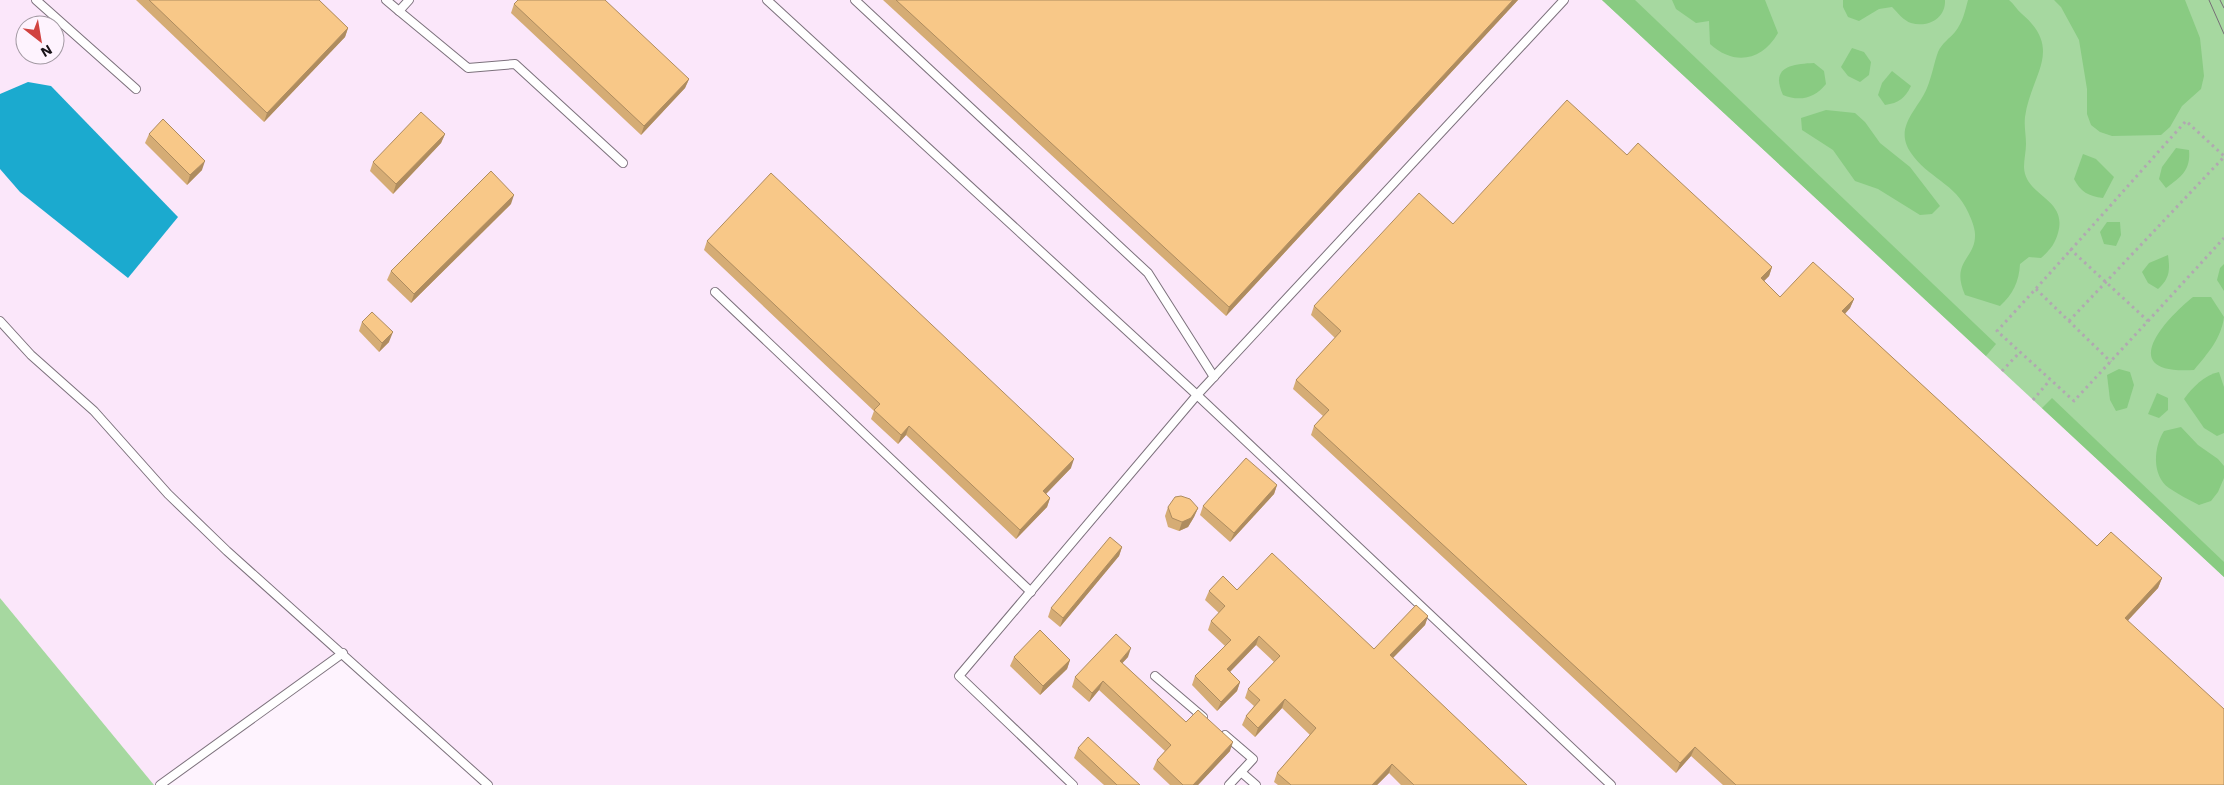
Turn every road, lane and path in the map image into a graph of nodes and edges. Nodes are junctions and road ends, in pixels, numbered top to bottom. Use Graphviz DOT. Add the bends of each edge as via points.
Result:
graph roads {
  1 [pos="36,0"];
  2 [pos="386,0"];
  3 [pos="409,0"];
  4 [pos="767,0"];
  5 [pos="855,0"];
  6 [pos="1564,0"];
  7 [pos="399,11"];
  8 [pos="136,89"];
  9 [pos="2224,157"];
  10 [pos="623,163"];
  11 [pos="2224,238"];
  12 [pos="2070,249"];
  13 [pos="2106,282"];
  14 [pos="2036,289"];
  15 [pos="715,292"];
  16 [pos="2069,321"];
  17 [pos="0,322"];
  18 [pos="2148,322"];
  19 [pos="2020,352"];
  20 [pos="2111,362"];
  21 [pos="2002,371"];
  22 [pos="1214,377"];
  23 [pos="2050,380"];
  24 [pos="1197,395"];
  25 [pos="2033,400"];
  26 [pos="1030,592"];
  27 [pos="343,653"];
  28 [pos="1156,676"];
  29 [pos="1208,720"];
  30 [pos="1215,727"];
  31 [pos="1242,772"];
  32 [pos="160,785"];
  33 [pos="488,785"];
  34 [pos="1073,785"];
  35 [pos="1229,785"];
  36 [pos="1256,785"];
  37 [pos="1612,785"];
  1 -- 8 [label="lane"];
  2 -- 7 [label="lane"];
  3 -- 7 [label="lane"];
  4 -- 24 [label="lane"];
  5 -- 22 [label="lane" via="1148,272"];
  6 -- 22 [label="lane"];
  7 -- 10 [label="lane" via="468,68 515,64"];
  9 -- 12 [label="path" via="2186,121"];
  9 -- 13 [label="path"];
  11 -- 18 [label="path"];
  12 -- 13 [label="path"];
  12 -- 14 [label="path"];
  13 -- 16 [label="path"];
  13 -- 18 [label="path"];
  14 -- 16 [label="path"];
  14 -- 19 [label="path" via="1998,331"];
  15 -- 26 [label="lane"];
  16 -- 20 [label="path"];
  17 -- 27 [label="lane" via="31,355 94,411 168,494 227,551"];
  18 -- 20 [label="path"];
  19 -- 21 [label="path"];
  19 -- 23 [label="path"];
  20 -- 23 [label="path" via="2074,401"];
  22 -- 24 [label="lane"];
  23 -- 25 [label="path"];
  24 -- 26 [label="lane"];
  24 -- 37 [label="lane"];
  26 -- 34 [label="lane" via="959,676"];
  27 -- 32 [label="lane"];
  27 -- 33 [label="lane"];
  28 -- 29 [label="lane"];
  30 -- 31 [label="lane" via="1252,759"];
  31 -- 35 [label="lane"];
  31 -- 36 [label="lane"];
}
